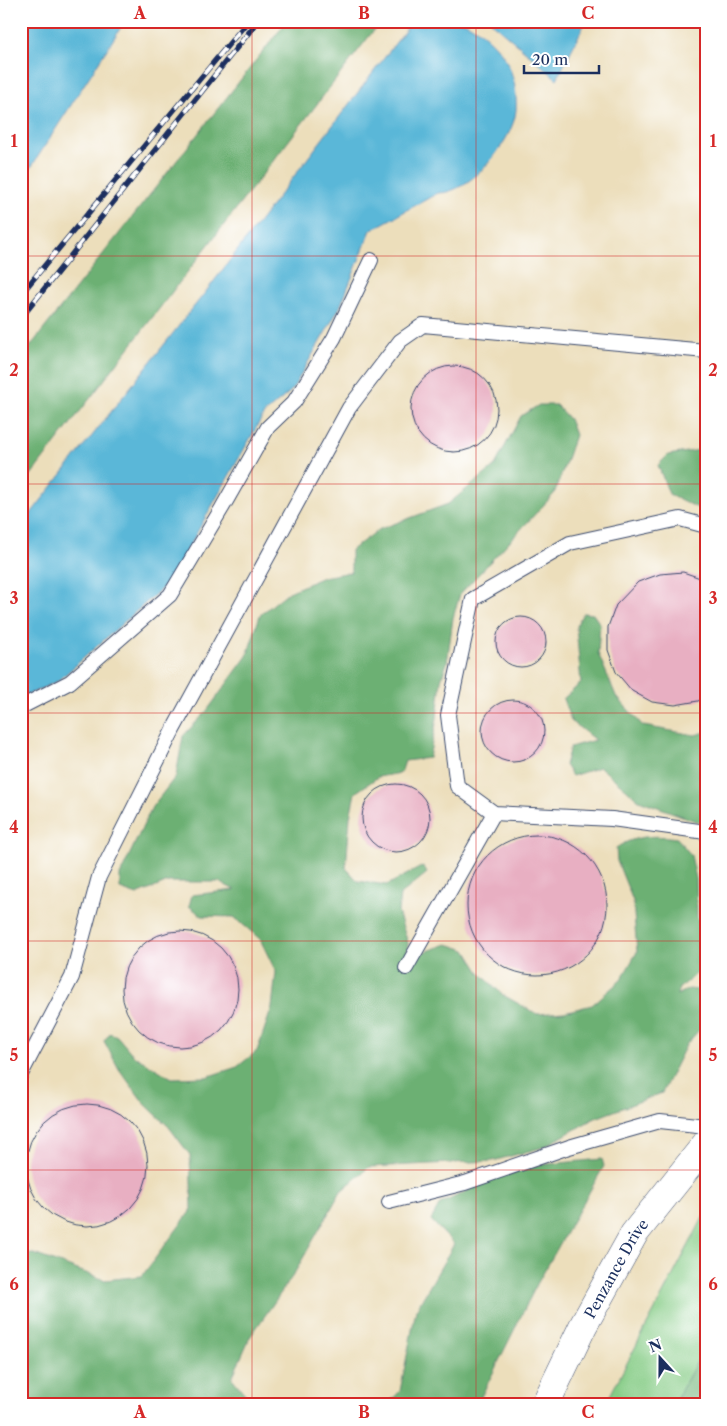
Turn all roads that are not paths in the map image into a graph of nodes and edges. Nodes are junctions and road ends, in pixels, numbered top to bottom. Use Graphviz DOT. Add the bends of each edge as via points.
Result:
graph roads {
  1 [pos="371,260"];
  2 [pos="706,351"];
  3 [pos="706,526"];
  4 [pos="21,707"];
  5 [pos="494,813"];
  6 [pos="706,832"];
  7 [pos="406,968"];
  8 [pos="21,1074"];
  9 [pos="706,1126"];
  10 [pos="706,1144"];
  11 [pos="389,1202"];
  12 [pos="545,1405"];
  1 -- 4 [label="lane" via="334,338 294,402 268,427 170,595 70,682"];
  2 -- 8 [label="lane" via="423,325 400,340 349,408 173,730 100,877 72,977"];
  3 -- 5 [label="lane" via="680,519 570,543 473,600 448,715 457,786"];
  5 -- 6 [label="lane" via="612,819"];
  5 -- 7 [label="lane"];
  9 -- 11 [label="lane" via="660,1121 569,1147 464,1183"];
  10 -- 12 [label="street, Penzance Drive" via="634,1234 583,1326"];
}
